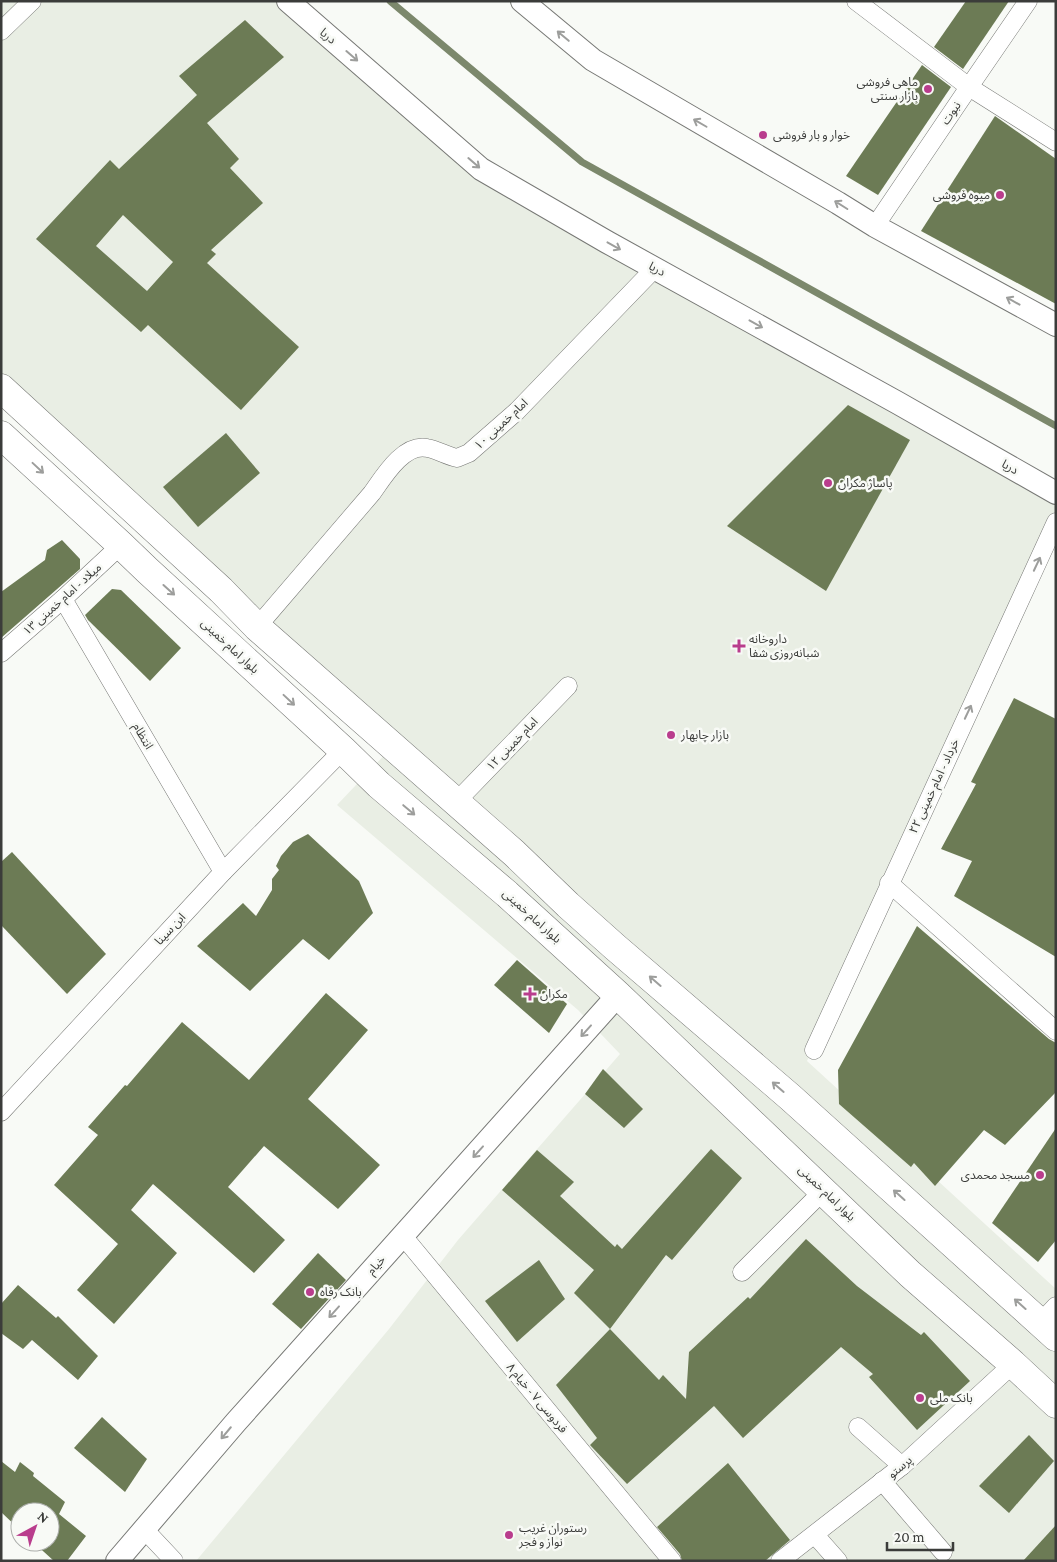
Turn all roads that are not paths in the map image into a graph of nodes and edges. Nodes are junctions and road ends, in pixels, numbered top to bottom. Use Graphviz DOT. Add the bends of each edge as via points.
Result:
graph roads {
  1 [pos="32,1"];
  2 [pos="288,1"];
  3 [pos="522,1"];
  4 [pos="856,1"];
  5 [pos="1028,1"];
  6 [pos="1,31"];
  7 [pos="968,87"];
  8 [pos="1056,142"];
  9 [pos="875,226"];
  10 [pos="654,268"];
  11 [pos="1056,324"];
  12 [pos="1,388"];
  13 [pos="5,445"];
  14 [pos="1056,493"];
  15 [pos="1056,522"];
  16 [pos="121,544"];
  17 [pos="170,545"];
  18 [pos="147,570"];
  19 [pos="63,599"];
  20 [pos="257,627"];
  21 [pos="1,653"];
  22 [pos="568,686"];
  23 [pos="343,750"];
  24 [pos="456,802"];
  25 [pos="223,872"];
  26 [pos="889,883"];
  27 [pos="618,994"];
  28 [pos="1056,1031"];
  29 [pos="814,1050"];
  30 [pos="1,1112"];
  31 [pos="824,1190"];
  32 [pos="403,1236"];
  33 [pos="742,1272"];
  34 [pos="1051,1322"];
  35 [pos="1012,1364"];
  36 [pos="1056,1404"];
  37 [pos="858,1427"];
  38 [pos="902,1466"];
  39 [pos="882,1481"];
  40 [pos="144,1528"];
  41 [pos="815,1535"];
  42 [pos="943,1552"];
  43 [pos="117,1561"];
  44 [pos="174,1561"];
  45 [pos="672,1561"];
  46 [pos="780,1561"];
  47 [pos="838,1561"];
  1 -- 6 [label="street"];
  2 -- 10 [label="street, دریا, one-way" via="480,169"];
  9 -- 3 [label="street, one-way" via="592,60"];
  4 -- 7 [label="street"];
  5 -- 7 [label="street, نبوت"];
  7 -- 8 [label="street"];
  7 -- 9 [label="street, نبوت"];
  11 -- 9 [label="street, one-way"];
  10 -- 14 [label="street, دریا, one-way"];
  10 -- 20 [label="street, امام خمینی ۱۰" via="517,411 469,453 458,458 419,448 400,458"];
  12 -- 17 [label="main road"];
  13 -- 16 [label="main road, بلوار امام خمینی, one-way"];
  26 -- 15 [label="street, خرداد - امام خمینی ۲۲, one-way"];
  16 -- 18 [label="main road, بلوار امام خمینی"];
  16 -- 19 [label="street, میلاد - امام خمینی ۱۳"];
  17 -- 18 [label="main road"];
  17 -- 20 [label="main road"];
  18 -- 23 [label="main road, بلوار امام خمینی, one-way"];
  19 -- 21 [label="street, میلاد - امام خمینی ۱۳"];
  19 -- 25 [label="street, انتظام"];
  20 -- 24 [label="main road"];
  22 -- 24 [label="street, امام خمینی ۱۲"];
  23 -- 25 [label="street, ابن سینا"];
  23 -- 27 [label="main road, بلوار امام خمینی, one-way"];
  34 -- 24 [label="main road, one-way" via="568,904"];
  25 -- 30 [label="street, ابن سینا"];
  26 -- 28 [label="street"];
  26 -- 29 [label="street, خرداد - امام خمینی ۲۲"];
  27 -- 31 [label="main road, بلوار امام خمینی"];
  27 -- 32 [label="street, خیام, one-way"];
  31 -- 33 [label="street"];
  31 -- 35 [label="main road, بلوار امام خمینی" via="910,1274"];
  32 -- 40 [label="street, خیام, one-way"];
  32 -- 45 [label="street, فردوسی ۷ - خیام ۸"];
  35 -- 36 [label="main road, بلوار امام خمینی"];
  35 -- 38 [label="street, پرستو"];
  37 -- 38 [label="street"];
  38 -- 39 [label="street, پرستو"];
  39 -- 41 [label="street, پرستو"];
  39 -- 42 [label="street"];
  40 -- 43 [label="street, خیام"];
  40 -- 44 [label="street"];
  41 -- 46 [label="street, پرستو"];
  41 -- 47 [label="street"];
}
